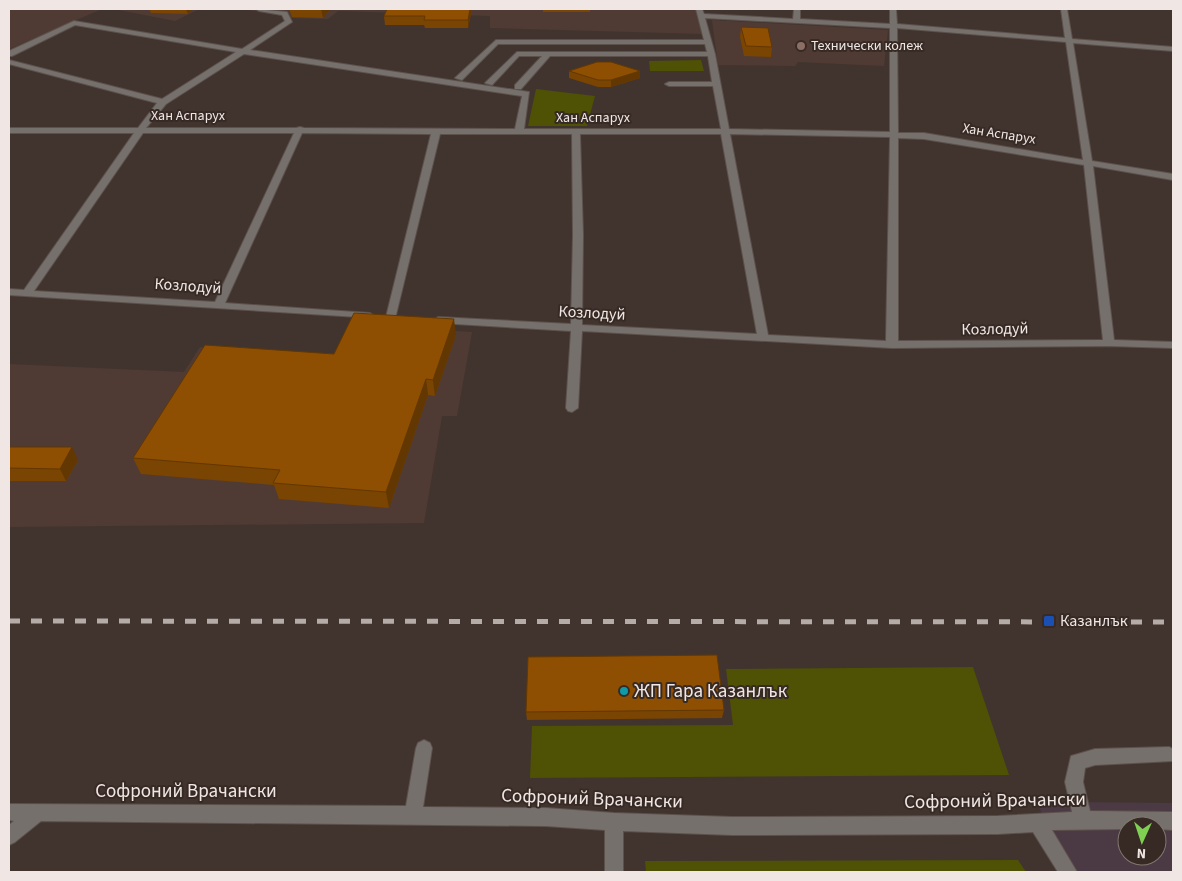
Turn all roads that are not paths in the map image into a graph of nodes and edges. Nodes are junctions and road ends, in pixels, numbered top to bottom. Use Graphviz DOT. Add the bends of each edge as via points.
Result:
graph roads {
  1 [pos="258,9"];
  2 [pos="797,9"];
  3 [pos="893,9"];
  4 [pos="1064,9"];
  5 [pos="700,12"];
  6 [pos="796,21"];
  7 [pos="893,26"];
  8 [pos="1069,39"];
  9 [pos="529,42"];
  10 [pos="708,42"];
  11 [pos="1173,49"];
  12 [pos="242,51"];
  13 [pos="9,54"];
  14 [pos="517,54"];
  15 [pos="548,54"];
  16 [pos="711,54"];
  17 [pos="9,62"];
  18 [pos="459,78"];
  19 [pos="489,83"];
  20 [pos="669,84"];
  21 [pos="716,84"];
  22 [pos="518,87"];
  23 [pos="163,102"];
  24 [pos="140,129"];
  25 [pos="300,129"];
  26 [pos="9,130"];
  27 [pos="436,131"];
  28 [pos="519,131"];
  29 [pos="576,131"];
  30 [pos="724,132"];
  31 [pos="894,135"];
  32 [pos="1088,162"];
  33 [pos="1173,177"];
  34 [pos="9,292"];
  35 [pos="27,292"];
  36 [pos="219,305"];
  37 [pos="430,320"];
  38 [pos="578,328"];
  39 [pos="763,339"];
  40 [pos="1109,344"];
  41 [pos="892,345"];
  42 [pos="1173,345"];
  43 [pos="572,408"];
  44 [pos="424,748"];
  45 [pos="1169,755"];
  46 [pos="9,812"];
  47 [pos="38,812"];
  48 [pos="412,814"];
  49 [pos="1083,820"];
  50 [pos="1173,821"];
  51 [pos="614,822"];
  52 [pos="1038,824"];
  53 [pos="9,836"];
  54 [pos="614,872"];
  55 [pos="1068,872"];
  1 -- 12 [label="street" via="285,13 289,22"];
  2 -- 6 [label="street"];
  3 -- 7 [label="street"];
  4 -- 8 [label="street"];
  5 -- 6 [label="street"];
  5 -- 10 [label="street"];
  6 -- 7 [label="street"];
  7 -- 8 [label="street"];
  7 -- 31 [label="street"];
  8 -- 11 [label="street"];
  8 -- 32 [label="street"];
  9 -- 10 [label="street"];
  9 -- 14 [label="street"];
  9 -- 18 [label="street" via="496,42"];
  10 -- 16 [label="street"];
  12 -- 13 [label="street" via="74,23"];
  12 -- 23 [label="street"];
  12 -- 28 [label="street" via="526,94"];
  14 -- 15 [label="street"];
  14 -- 19 [label="street"];
  15 -- 16 [label="street"];
  15 -- 22 [label="street"];
  16 -- 21 [label="street"];
  17 -- 23 [label="street"];
  20 -- 21 [label="street"];
  21 -- 30 [label="street"];
  23 -- 24 [label="street"];
  24 -- 25 [label="street, Хан Аспарух"];
  24 -- 26 [label="street, Хан Аспарух"];
  24 -- 35 [label="street"];
  25 -- 27 [label="street, Хан Аспарух"];
  25 -- 36 [label="street"];
  27 -- 28 [label="street, Хан Аспарух"];
  27 -- 36 [label="street, Козлодуй" via="396,317"];
  28 -- 29 [label="street, Хан Аспарух"];
  29 -- 30 [label="street, Хан Аспарух"];
  29 -- 38 [label="street" via="580,207"];
  30 -- 31 [label="street, Хан Аспарух"];
  30 -- 39 [label="street"];
  31 -- 32 [label="street, Хан Аспарух" via="924,136"];
  31 -- 41 [label="street"];
  32 -- 33 [label="street, Хан Аспарух"];
  32 -- 40 [label="street"];
  34 -- 35 [label="street, Козлодуй"];
  35 -- 36 [label="street, Козлодуй"];
  37 -- 38 [label="street, Козлодуй"];
  38 -- 39 [label="street, Козлодуй"];
  38 -- 43 [label="street"];
  39 -- 41 [label="street, Козлодуй"];
  40 -- 41 [label="street, Козлодуй"];
  40 -- 42 [label="street, Козлодуй"];
  44 -- 48 [label="street"];
  45 -- 49 [label="street" via="1095,757 1077,762 1074,782"];
  46 -- 47 [label="street, Софроний Врачански"];
  47 -- 48 [label="street, Софроний Врачански"];
  47 -- 53 [label="street"];
  48 -- 51 [label="street, Софроний Врачански"];
  49 -- 50 [label="street, Софроний Врачански"];
  49 -- 52 [label="street, Софроний Врачански"];
  51 -- 52 [label="street, Софроний Врачански" via="732,826"];
  51 -- 54 [label="street"];
  52 -- 55 [label="street"];
}
